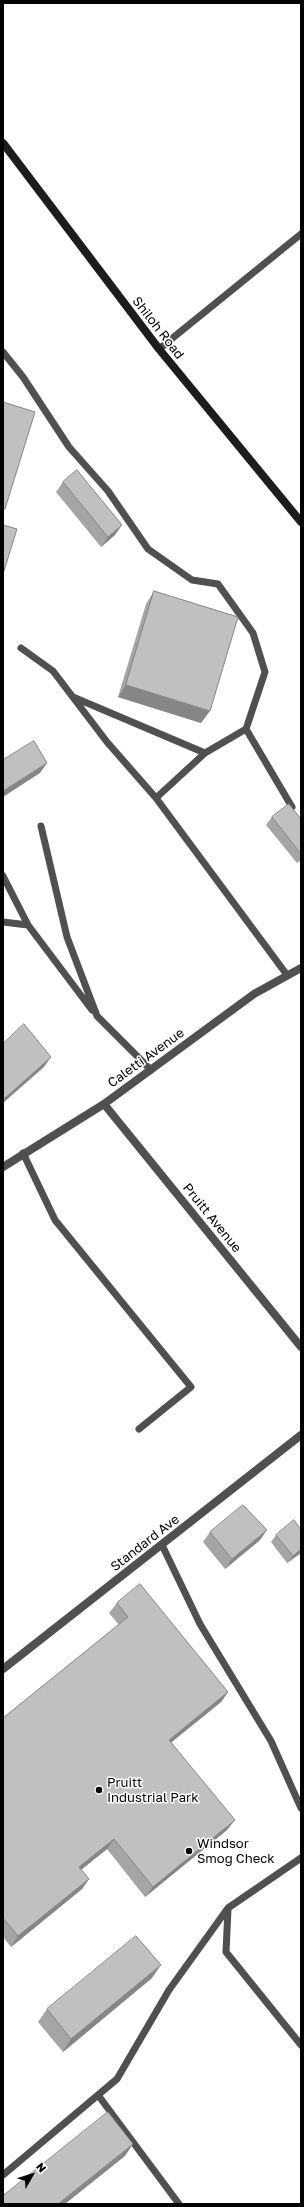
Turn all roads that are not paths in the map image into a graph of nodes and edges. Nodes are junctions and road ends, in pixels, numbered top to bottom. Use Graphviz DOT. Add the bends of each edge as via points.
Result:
graph roads {
  1 [pos="3,143"];
  2 [pos="301,234"];
  3 [pos="158,349"];
  4 [pos="3,352"];
  5 [pos="301,522"];
  6 [pos="21,648"];
  7 [pos="73,696"];
  8 [pos="246,729"];
  9 [pos="206,753"];
  10 [pos="156,798"];
  11 [pos="292,807"];
  12 [pos="42,826"];
  13 [pos="3,876"];
  14 [pos="3,922"];
  15 [pos="28,924"];
  16 [pos="301,968"];
  17 [pos="288,976"];
  18 [pos="97,1016"];
  19 [pos="151,1070"];
  20 [pos="104,1104"];
  21 [pos="23,1153"];
  22 [pos="3,1166"];
  23 [pos="301,1347"];
  24 [pos="139,1429"];
  25 [pos="301,1435"];
  26 [pos="162,1544"];
  27 [pos="3,1669"];
  28 [pos="301,1808"];
  29 [pos="301,1858"];
  30 [pos="228,1908"];
  31 [pos="301,2045"];
  32 [pos="98,2095"];
  33 [pos="3,2175"];
  34 [pos="179,2204"];
  1 -- 3 [label="main road, Shiloh Road"];
  2 -- 3 [label="lane"];
  3 -- 5 [label="main road, Shiloh Road"];
  4 -- 8 [label="lane" via="23,377 69,447 108,491 148,549 192,580 218,584 253,633 265,672"];
  6 -- 7 [label="lane" via="53,671"];
  7 -- 9 [label="lane"];
  7 -- 10 [label="lane" via="107,742"];
  8 -- 9 [label="lane"];
  8 -- 11 [label="lane"];
  9 -- 10 [label="lane"];
  10 -- 17 [label="lane"];
  12 -- 18 [label="lane" via="67,937"];
  13 -- 15 [label="lane"];
  14 -- 15 [label="lane"];
  15 -- 18 [label="lane"];
  16 -- 17 [label="street, Caletti Avenue"];
  17 -- 19 [label="street, Caletti Avenue" via="254,994"];
  18 -- 19 [label="lane"];
  19 -- 20 [label="street, Caletti Avenue"];
  20 -- 21 [label="street, Caletti Avenue"];
  20 -- 23 [label="street, Pruitt Avenue"];
  21 -- 22 [label="street, Caletti Avenue"];
  21 -- 24 [label="lane" via="55,1220 191,1387"];
  25 -- 26 [label="street, Standard Ave"];
  26 -- 27 [label="street, Standard Ave"];
  26 -- 28 [label="lane" via="200,1624 271,1741"];
  29 -- 30 [label="lane"];
  30 -- 31 [label="lane" via="226,1952"];
  30 -- 32 [label="lane" via="169,1990 117,2079"];
  32 -- 33 [label="lane"];
  32 -- 34 [label="lane"];
}
